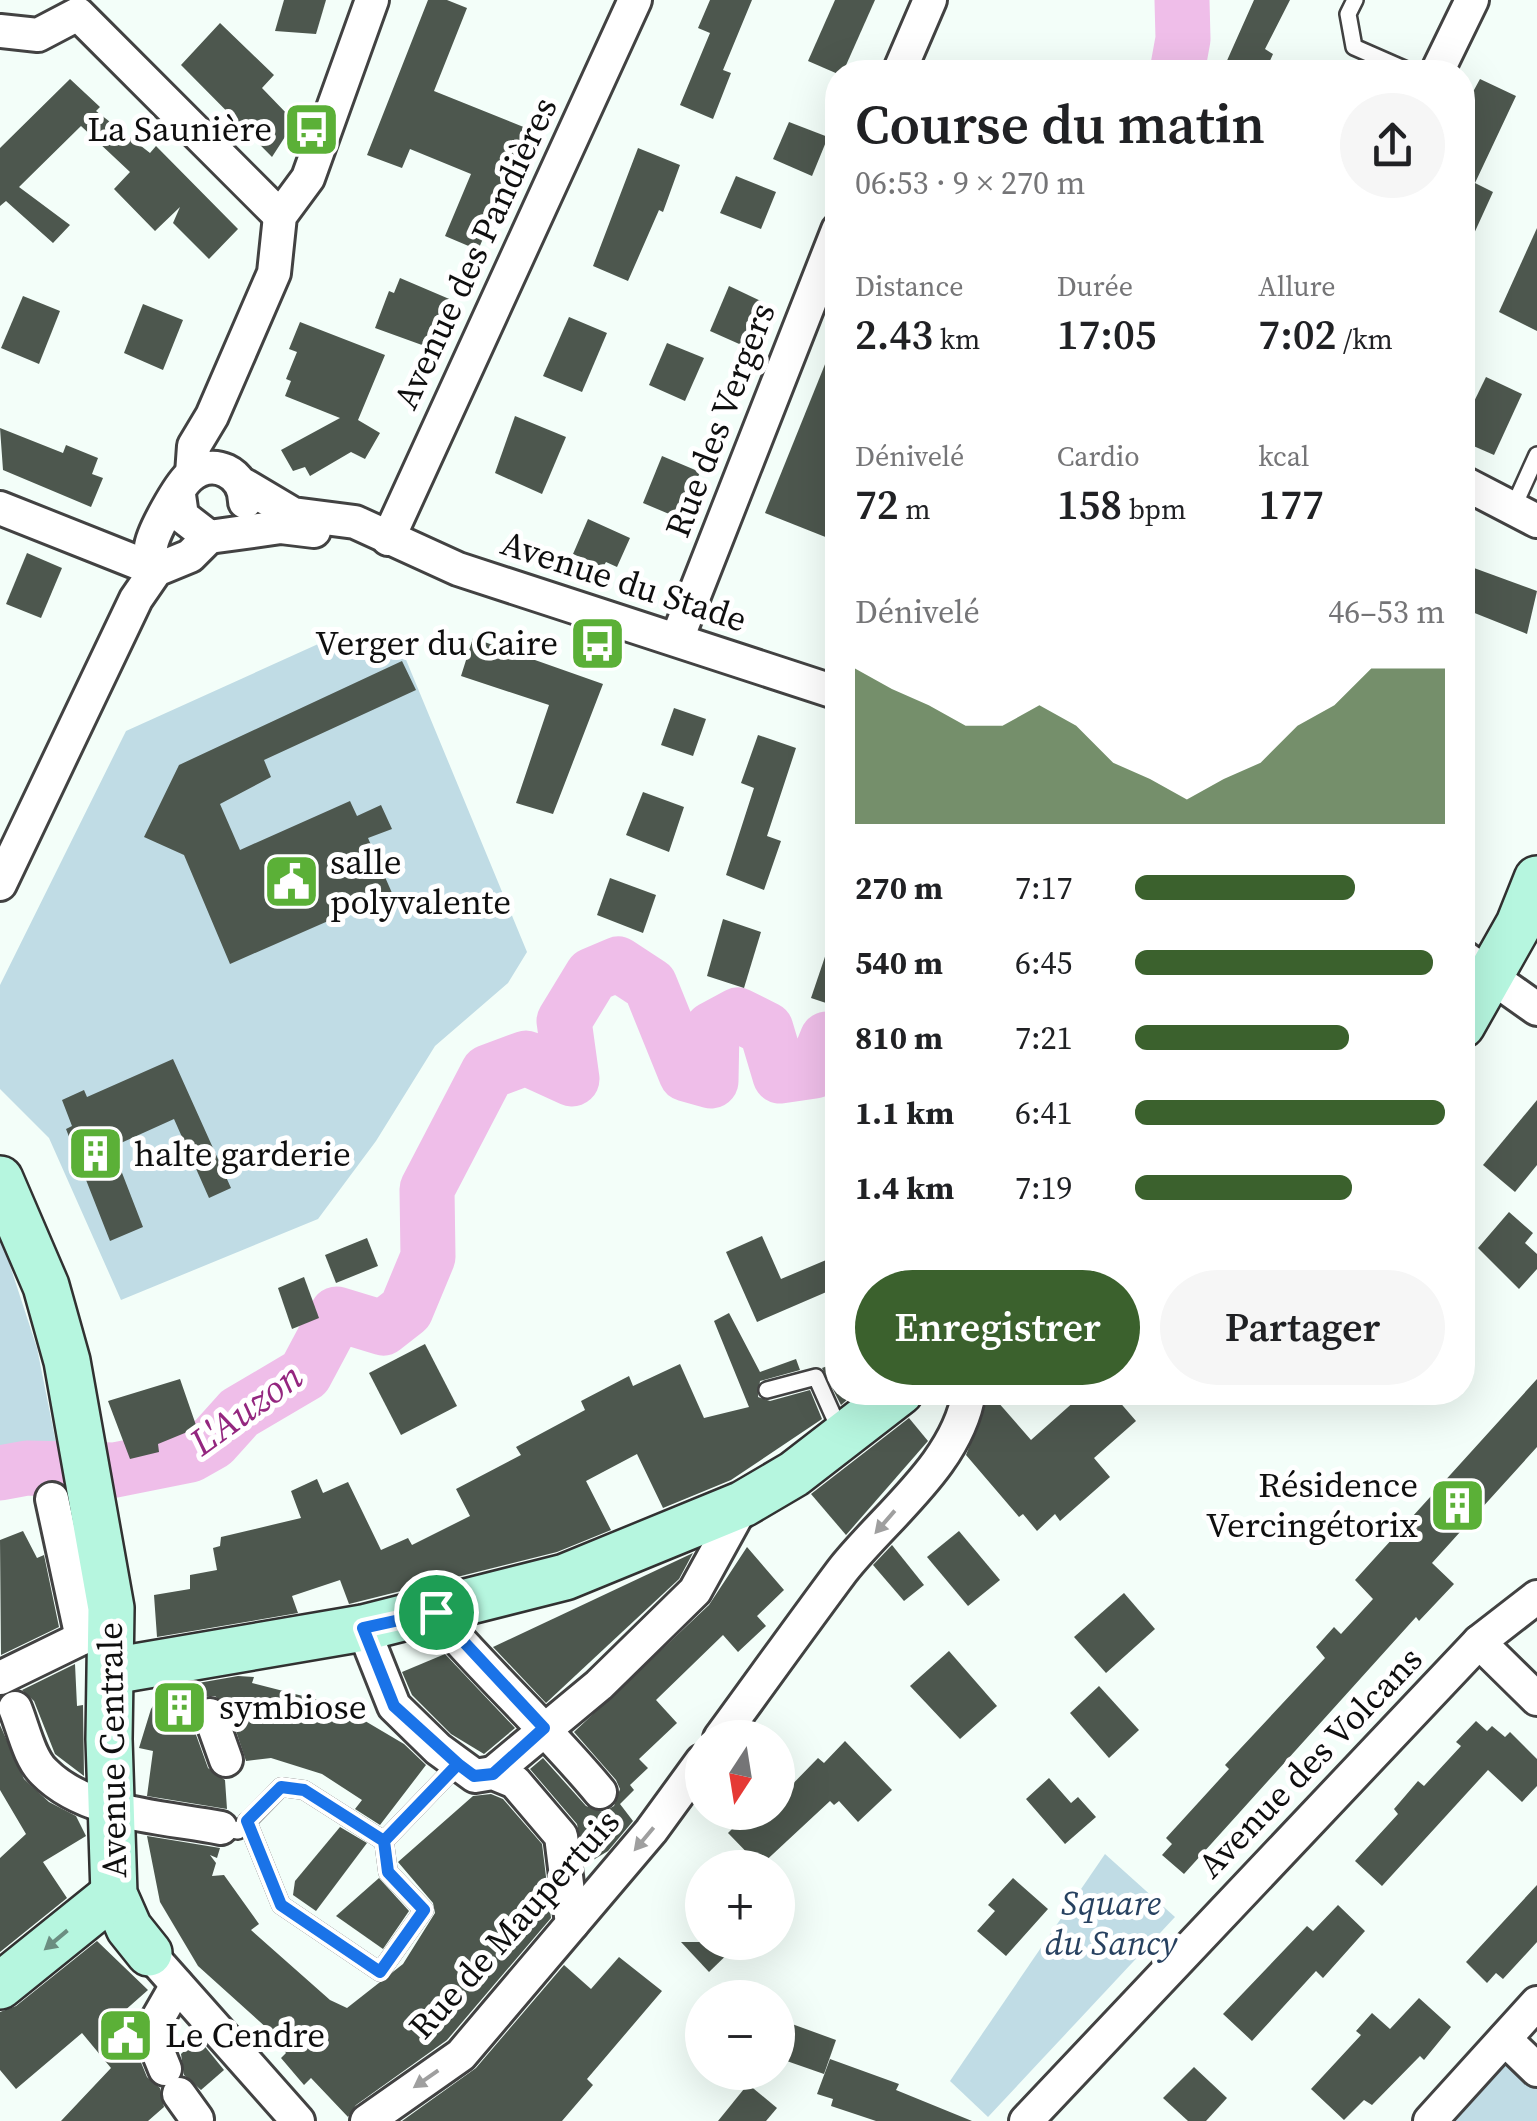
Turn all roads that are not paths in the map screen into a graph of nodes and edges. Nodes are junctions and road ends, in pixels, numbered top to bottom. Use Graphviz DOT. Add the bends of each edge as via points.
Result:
graph roads {
  1 [pos="372,0"];
  2 [pos="635,0"];
  3 [pos="930,0"];
  4 [pos="1355,0"];
  5 [pos="1472,0"];
  6 [pos="84,7"];
  7 [pos="0,31"];
  8 [pos="904,60"];
  9 [pos="1384,60"];
  10 [pos="1442,60"];
  11 [pos="280,216"];
  12 [pos="825,263"];
  13 [pos="212,416"];
  14 [pos="1537,455"];
  15 [pos="239,479"];
  16 [pos="185,485"];
  17 [pos="1475,489"];
  18 [pos="0,508"];
  19 [pos="1525,514"];
  20 [pos="219,535"];
  21 [pos="388,539"];
  22 [pos="156,570"];
  23 [pos="676,639"];
  24 [pos="825,689"];
  25 [pos="1537,879"];
  26 [pos="0,884"];
  27 [pos="1477,966"];
  28 [pos="1537,1009"];
  29 [pos="0,1178"];
  30 [pos="767,1390"];
  31 [pos="825,1397"];
  32 [pos="829,1405"];
  33 [pos="883,1405"];
  34 [pos="963,1405"];
  35 [pos="843,1436"];
  36 [pos="744,1504"];
  37 [pos="1537,1597"];
  38 [pos="436,1612"];
  39 [pos="363,1628"];
  40 [pos="1480,1642"];
  41 [pos="102,1647"];
  42 [pos="0,1678"];
  43 [pos="1537,1699"];
  44 [pos="14,1708"];
  45 [pos="210,1714"];
  46 [pos="733,1720"];
  47 [pos="544,1728"];
  48 [pos="226,1760"];
  49 [pos="458,1764"];
  50 [pos="493,1774"];
  51 [pos="685,1785"];
  52 [pos="600,1792"];
  53 [pos="110,1806"];
  54 [pos="234,1824"];
  55 [pos="384,1841"];
  56 [pos="114,1894"];
  57 [pos="572,1924"];
  58 [pos="163,1969"];
  59 [pos="0,1986"];
  60 [pos="1537,2003"];
  61 [pos="1505,2038"];
  62 [pos="1537,2070"];
  63 [pos="180,2094"];
  64 [pos="298,2121"];
  65 [pos="367,2121"];
  66 [pos="1026,2121"];
  67 [pos="1430,2121"];
  1 -- 11 [label="street" via="308,178"];
  2 -- 21 [label="street, Avenue des Pandières"];
  3 -- 8 [label="street"];
  4 -- 9 [label="lane" via="1348,14 1354,47"];
  5 -- 10 [label="street"];
  6 -- 7 [label="street" via="38,36"];
  6 -- 11 [label="street"];
  11 -- 13 [label="street" via="274,274"];
  12 -- 23 [label="street, Rue des Vergers"];
  13 -- 15 [label="street"];
  13 -- 16 [label="street" via="194,446"];
  14 -- 19 [label="lane"];
  15 -- 16 [label="street" via="207,467"];
  15 -- 20 [label="street" via="242,519"];
  15 -- 21 [label="street, Avenue du Stade" via="293,514 354,522"];
  16 -- 20 [label="street" via="182,516"];
  16 -- 22 [label="street" via="151,545"];
  17 -- 19 [label="street"];
  18 -- 22 [label="street"];
  20 -- 21 [label="street, Avenue du Stade" via="281,527"];
  20 -- 22 [label="street"];
  21 -- 23 [label="street, Avenue du Stade" via="458,569"];
  22 -- 26 [label="street" via="136,598"];
  23 -- 24 [label="street, Avenue du Stade"];
  25 -- 27 [label="main road"];
  27 -- 28 [label="street"];
  29 -- 41 [label="main road, Avenue Centrale" via="54,1312"];
  30 -- 31 [label="lane" via="816,1377"];
  32 -- 35 [label="lane"];
  33 -- 35 [label="main road"];
  34 -- 46 [label="street, one-way" via="946,1446 844,1568"];
  35 -- 36 [label="main road"];
  36 -- 38 [label="main road" via="566,1577"];
  36 -- 47 [label="street" via="696,1591"];
  37 -- 40 [label="street, Avenue des Volcans"];
  38 -- 39 [label="main road"];
  38 -- 47 [label="street"];
  39 -- 41 [label="main road"];
  39 -- 49 [label="street" via="394,1706"];
  40 -- 43 [label="street"];
  40 -- 66 [label="street, Avenue des Volcans"];
  41 -- 42 [label="street"];
  41 -- 53 [label="main road, Avenue Centrale"];
  44 -- 53 [label="street" via="46,1774"];
  45 -- 48 [label="street"];
  47 -- 50 [label="street"];
  47 -- 52 [label="street"];
  49 -- 50 [label="street" via="474,1776"];
  49 -- 55 [label="lane"];
  50 -- 57 [label="street" via="514,1782 562,1836"];
  51 -- 57 [label="street, Rue de Maupertuis, one-way"];
  53 -- 54 [label="street"];
  53 -- 56 [label="main road, Avenue Centrale"];
  54 -- 55 [label="lane" via="281,1787 304,1790"];
  54 -- 55 [label="lane" via="281,1905 380,1972 424,1910 388,1872"];
  56 -- 58 [label="main road, Avenue Centrale" via="128,1928"];
  56 -- 59 [label="main road, one-way"];
  57 -- 65 [label="street, Rue de Maupertuis, one-way" via="461,2055"];
  58 -- 63 [label="street" via="150,2032"];
  58 -- 64 [label="street, Avenue Centrale"];
  60 -- 61 [label="street"];
  61 -- 62 [label="street"];
  61 -- 67 [label="street"];
}
